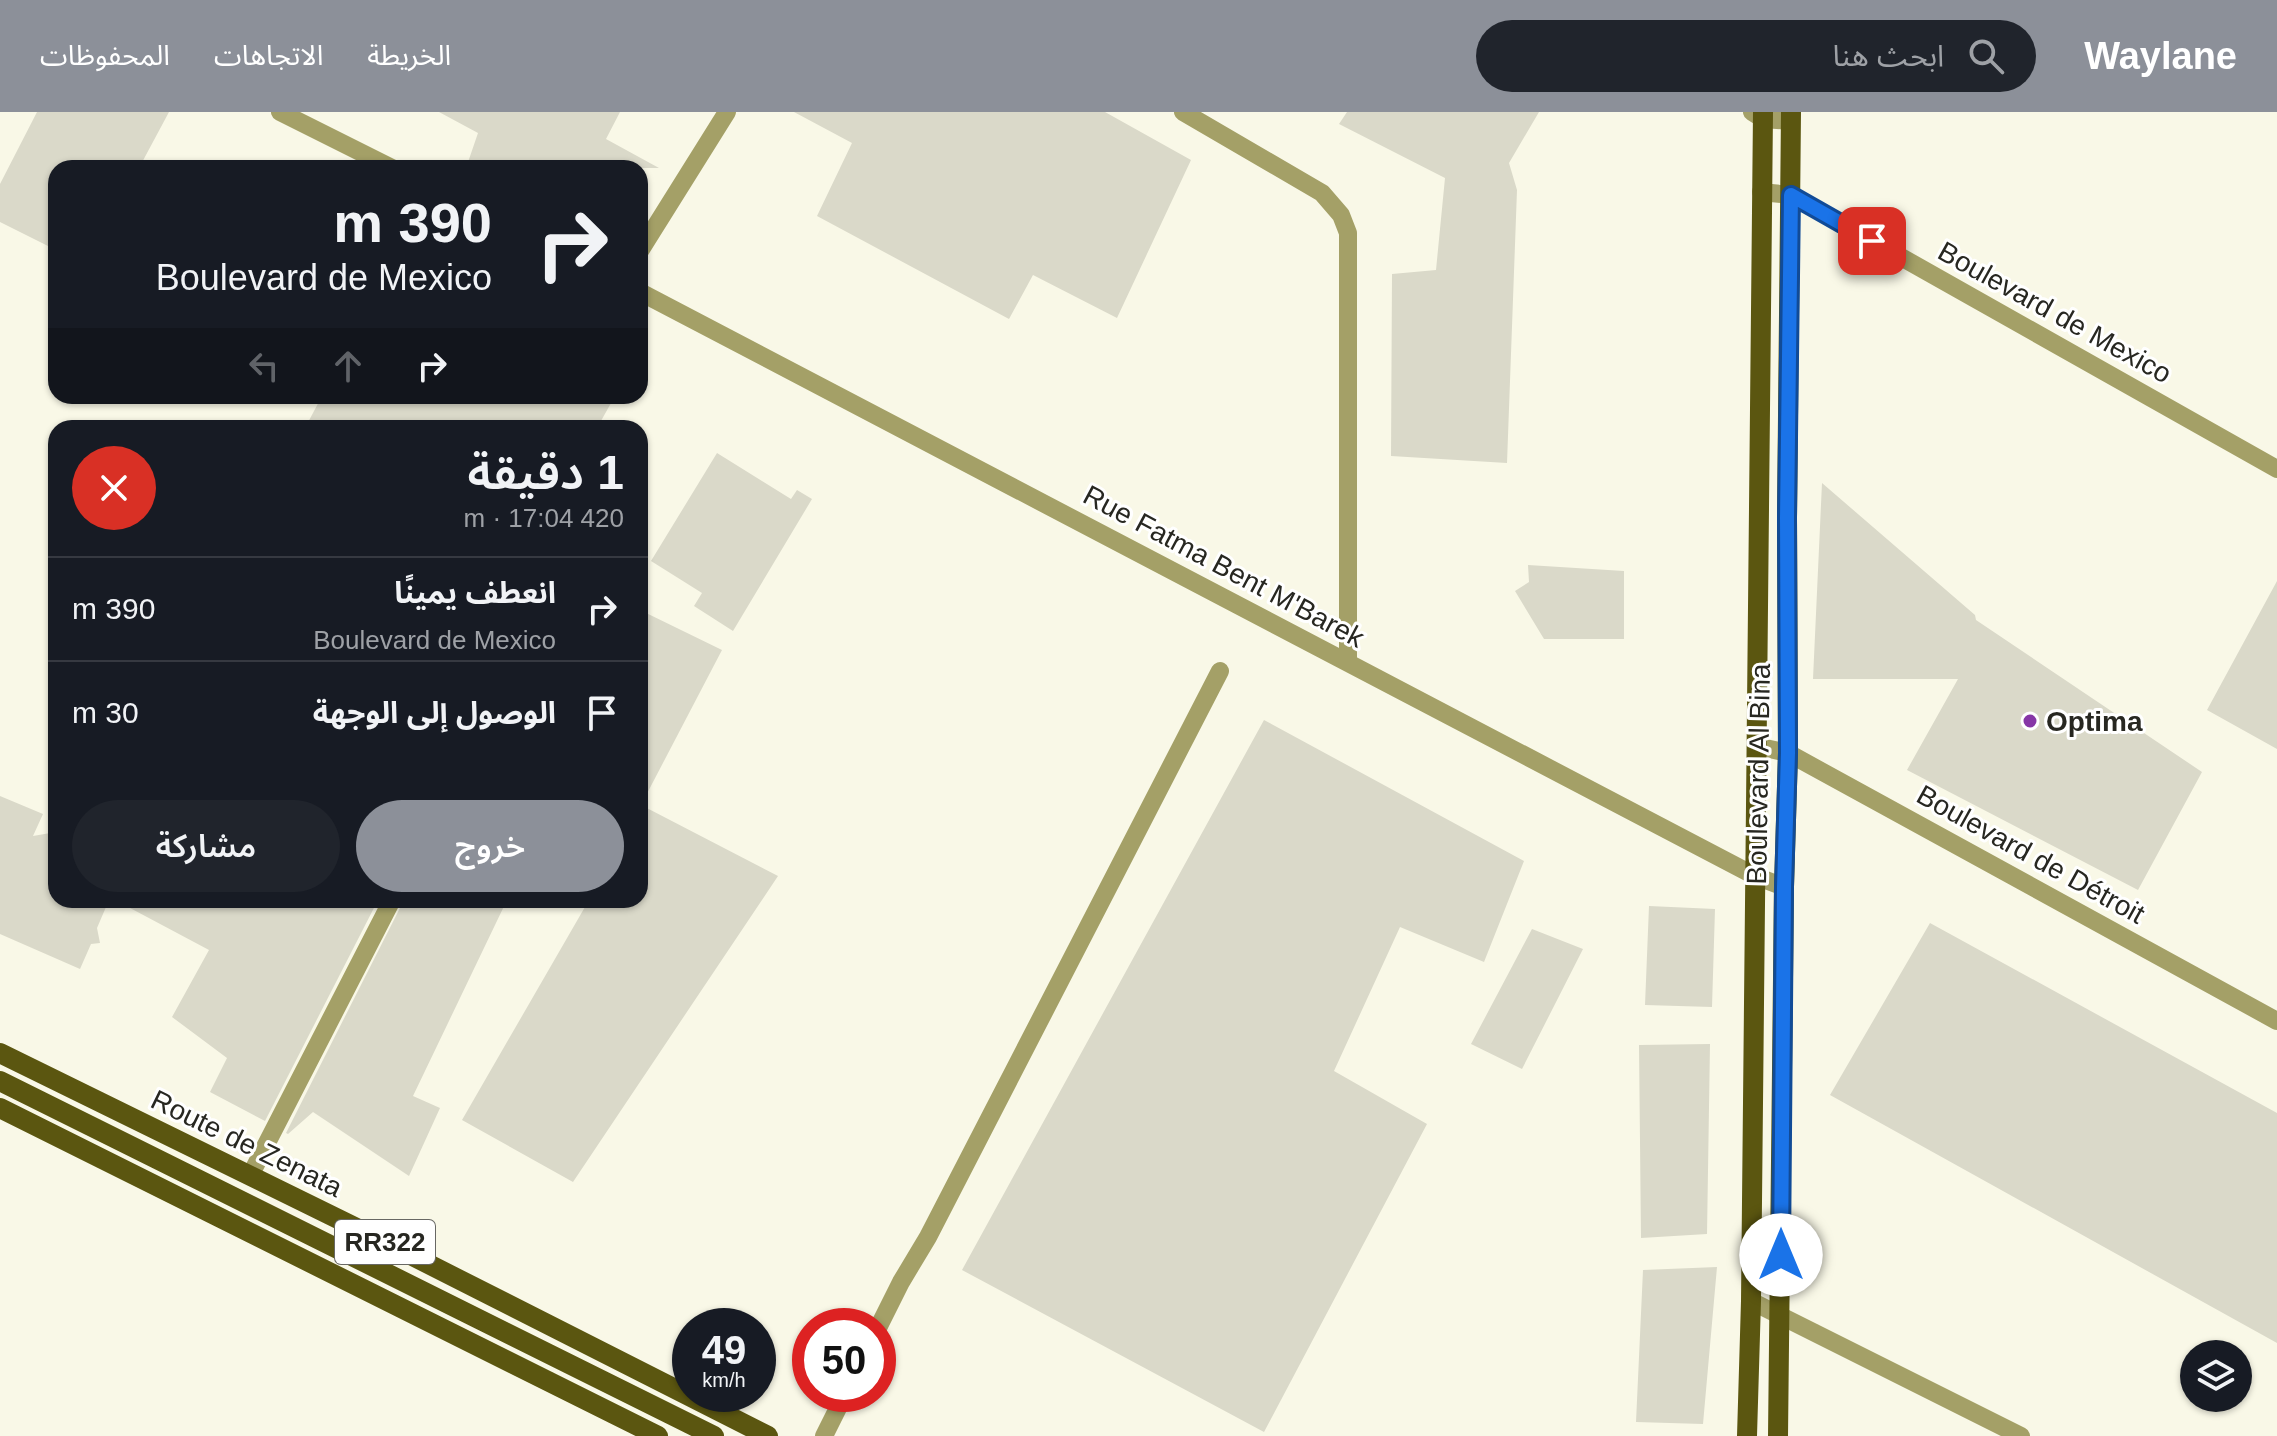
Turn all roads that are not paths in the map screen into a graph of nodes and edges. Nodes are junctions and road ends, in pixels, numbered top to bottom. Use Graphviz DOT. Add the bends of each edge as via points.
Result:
graph roads {
  1 [pos="280,112"];
  2 [pos="727,112"];
  3 [pos="1183,112"];
  4 [pos="1759,114"];
  5 [pos="1791,116"];
  6 [pos="376,160"];
  7 [pos="1761,192"];
  8 [pos="1791,195"];
  9 [pos="648,238"];
  10 [pos="648,296"];
  11 [pos="2277,469"];
  12 [pos="1348,663"];
  13 [pos="1220,671"];
  14 [pos="1756,746"];
  15 [pos="1788,753"];
  16 [pos="1755,876"];
  17 [pos="1784,887"];
  18 [pos="388,908"];
  19 [pos="2277,1021"];
  20 [pos="0,1053"];
  21 [pos="0,1066"];
  22 [pos="0,1081"];
  23 [pos="0,1108"];
  24 [pos="250,1176"];
  25 [pos="1751,1301"];
  26 [pos="889,1308"];
  27 [pos="1781,1315"];
  28 [pos="836,1412"];
  29 [pos="658,1436"];
  30 [pos="714,1436"];
  31 [pos="748,1436"];
  32 [pos="768,1436"];
  33 [pos="824,1436"];
  34 [pos="1747,1436"];
  35 [pos="1778,1436"];
  36 [pos="2021,1436"];
  1 -- 6 [label="lane"];
  2 -- 9 [label="lane"];
  3 -- 12 [label="lane" via="1322,193 1348,233"];
  4 -- 5 [label="lane"];
  4 -- 7 [label="main road, Boulevard Al Bina"];
  5 -- 8 [label="main road, Boulevard Al Bina"];
  7 -- 8 [label="lane, Boulevard de Mexico"];
  7 -- 14 [label="main road, Boulevard Al Bina"];
  8 -- 11 [label="lane, Boulevard de Mexico"];
  8 -- 15 [label="main road, Boulevard Al Bina"];
  10 -- 12 [label="lane, Rue Fatma Bent M'Barek"];
  12 -- 16 [label="lane, Rue Fatma Bent M'Barek"];
  13 -- 26 [label="lane"];
  14 -- 15 [label="lane, Boulevard de Détroit"];
  14 -- 16 [label="main road, Boulevard Al Bina"];
  15 -- 17 [label="main road, Boulevard Al Bina"];
  15 -- 19 [label="lane, Boulevard de Détroit"];
  16 -- 17 [label="lane, Rue Fatma Bent M'Barek"];
  16 -- 25 [label="main road, Boulevard Al Bina"];
  17 -- 27 [label="main road, Boulevard Al Bina"];
  18 -- 24 [label="lane"];
  20 -- 24 [label="main road, Route de Zenata / RR322"];
  21 -- 31 [label="main road, Route de Zenata / RR322"];
  22 -- 30 [label="main road, Route de Zenata / RR322"];
  23 -- 29 [label="main road, RR322"];
  24 -- 32 [label="main road, Route de Zenata / RR322"];
  25 -- 27 [label="lane"];
  25 -- 34 [label="main road, Boulevard Al Bina"];
  27 -- 35 [label="main road, Boulevard Al Bina"];
  27 -- 36 [label="lane"];
  28 -- 33 [label="lane"];
}
